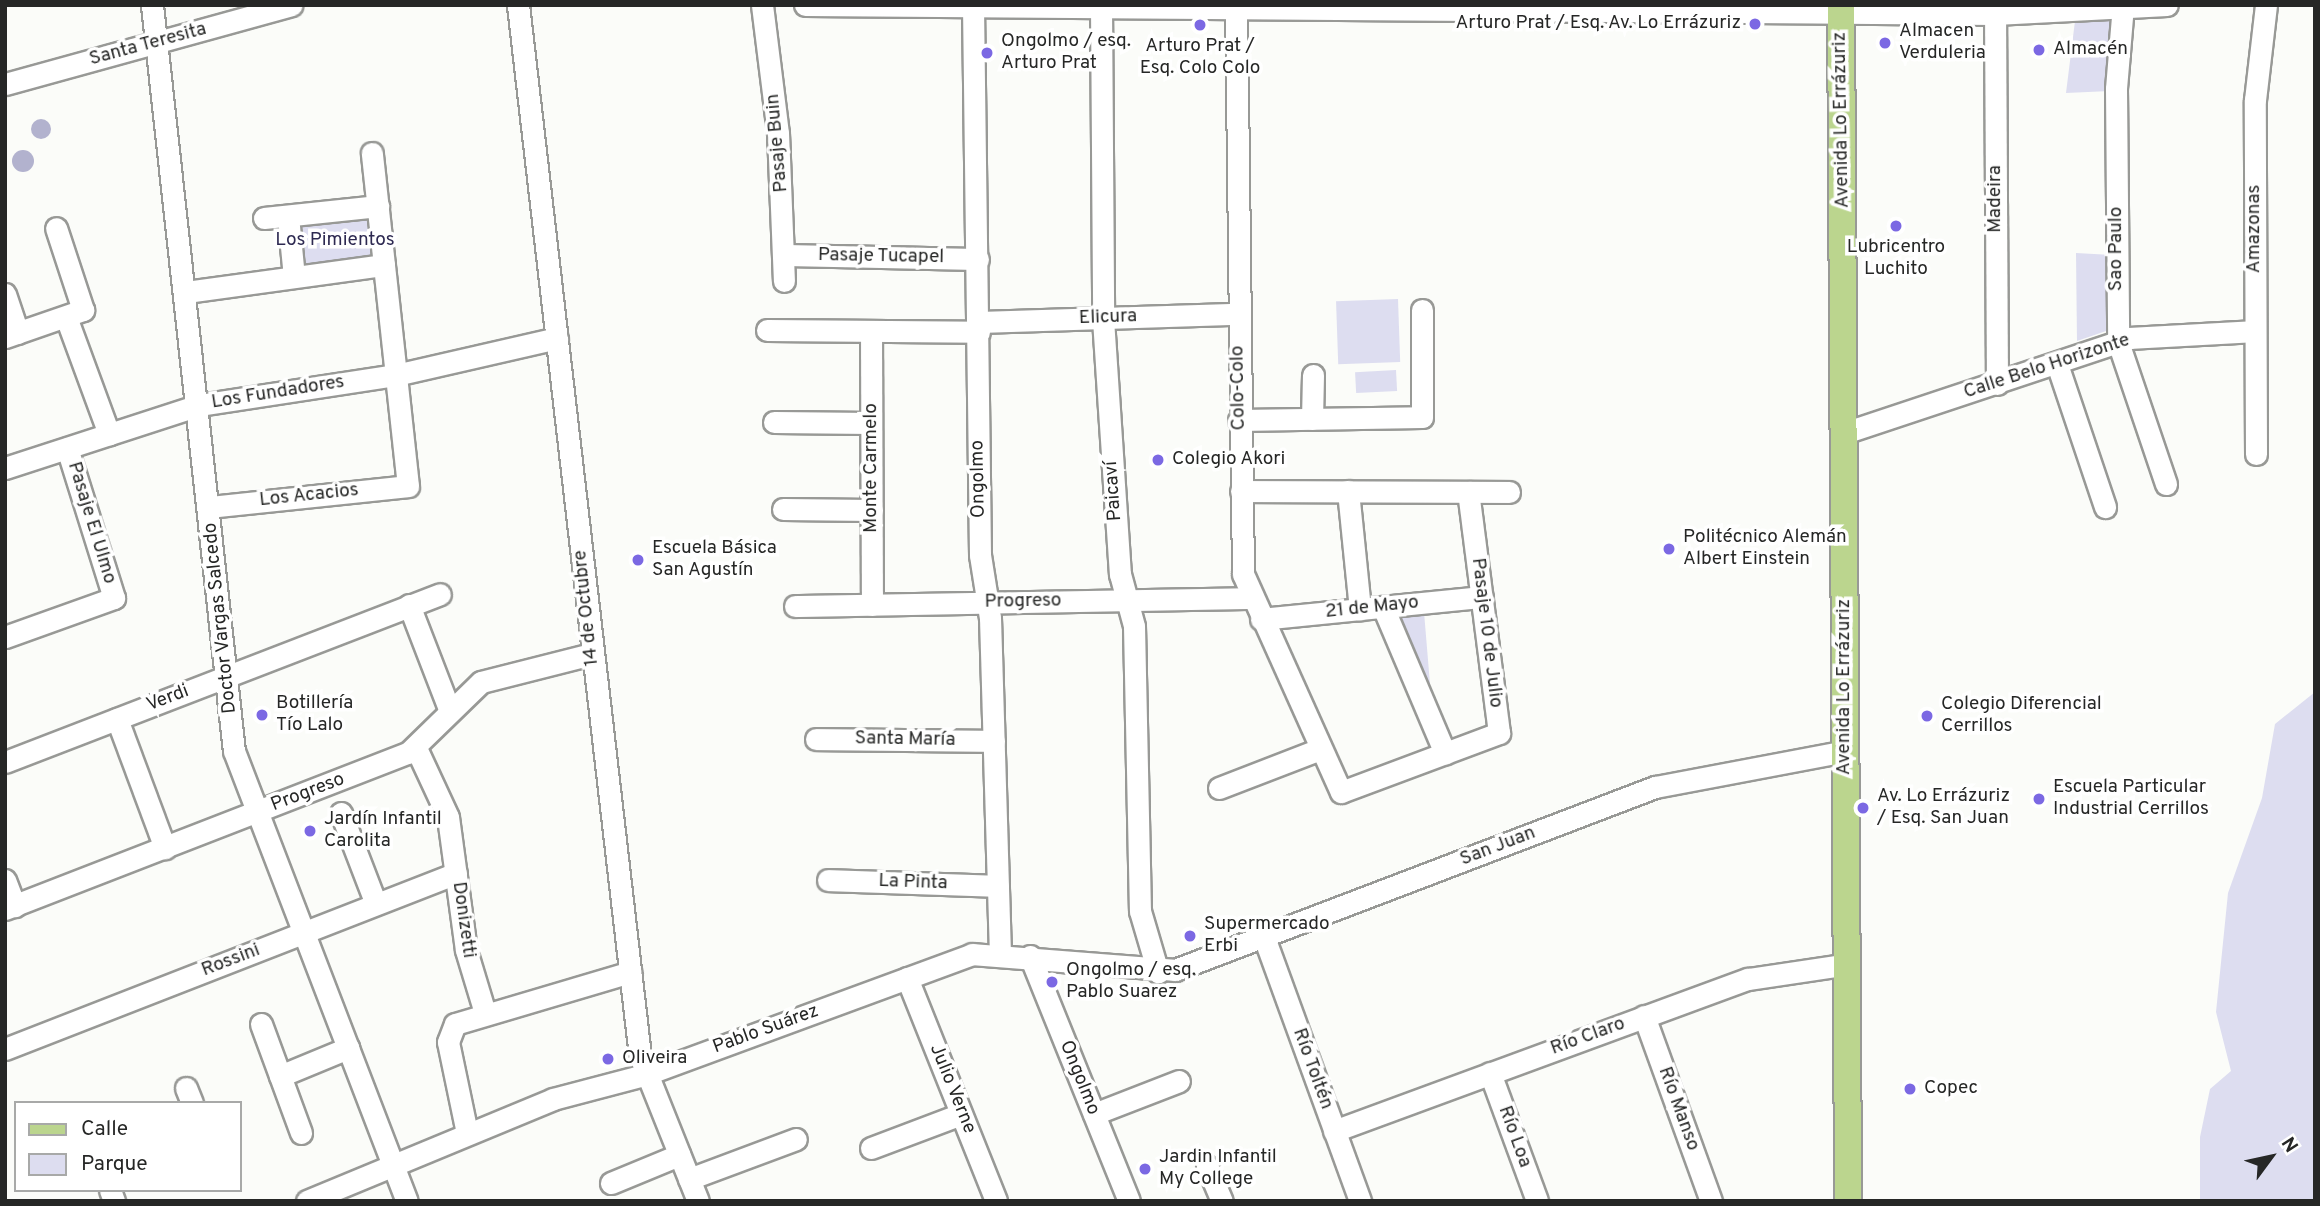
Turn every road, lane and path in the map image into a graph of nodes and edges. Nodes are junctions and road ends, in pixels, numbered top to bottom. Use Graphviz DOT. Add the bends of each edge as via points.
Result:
graph roads {
  1 [pos="152,5"];
  2 [pos="291,5"];
  3 [pos="518,5"];
  4 [pos="762,5"];
  5 [pos="805,5"];
  6 [pos="2167,5"];
  7 [pos="2266,5"];
  8 [pos="2123,6"];
  9 [pos="2083,7"];
  10 [pos="973,8"];
  11 [pos="1101,8"];
  12 [pos="1236,8"];
  13 [pos="1486,8"];
  14 [pos="1684,8"];
  15 [pos="1841,8"];
  16 [pos="1995,9"];
  17 [pos="158,43"];
  18 [pos="5,84"];
  19 [pos="372,153"];
  20 [pos="378,206"];
  21 [pos="288,216"];
  22 [pos="264,218"];
  23 [pos="56,228"];
  24 [pos="784,255"];
  25 [pos="978,260"];
  26 [pos="384,265"];
  27 [pos="295,277"];
  28 [pos="784,281"];
  29 [pos="186,292"];
  30 [pos="5,293"];
  31 [pos="1422,310"];
  32 [pos="1238,314"];
  33 [pos="66,317"];
  34 [pos="1102,318"];
  35 [pos="979,327"];
  36 [pos="767,330"];
  37 [pos="871,331"];
  38 [pos="2255,331"];
  39 [pos="12,335"];
  40 [pos="557,338"];
  41 [pos="2118,342"];
  42 [pos="2057,364"];
  43 [pos="396,375"];
  44 [pos="1313,375"];
  45 [pos="1997,384"];
  46 [pos="199,405"];
  47 [pos="1312,419"];
  48 [pos="1239,420"];
  49 [pos="774,422"];
  50 [pos="871,423"];
  51 [pos="1844,433"];
  52 [pos="109,434"];
  53 [pos="67,448"];
  54 [pos="2256,454"];
  55 [pos="5,468"];
  56 [pos="2166,484"];
  57 [pos="1241,491"];
  58 [pos="1348,491"];
  59 [pos="1468,492"];
  60 [pos="1509,492"];
  61 [pos="209,507"];
  62 [pos="2105,507"];
  63 [pos="783,509"];
  64 [pos="872,510"];
  65 [pos="440,594"];
  66 [pos="1482,597"];
  67 [pos="1250,598"];
  68 [pos="1127,601"];
  69 [pos="987,603"];
  70 [pos="872,605"];
  71 [pos="409,606"];
  72 [pos="795,606"];
  73 [pos="1383,607"];
  74 [pos="1360,609"];
  75 [pos="1261,619"];
  76 [pos="5,637"];
  77 [pos="592,654"];
  78 [pos="227,676"];
  79 [pos="450,711"];
  80 [pos="117,719"];
  81 [pos="816,739"];
  82 [pos="994,741"];
  83 [pos="416,748"];
  84 [pos="1320,749"];
  85 [pos="1845,751"];
  86 [pos="1445,753"];
  87 [pos="5,762"];
  88 [pos="1219,788"];
  89 [pos="1341,792"];
  90 [pos="257,812"];
  91 [pos="341,813"];
  92 [pos="165,848"];
  93 [pos="456,873"];
  94 [pos="5,880"];
  95 [pos="828,880"];
  96 [pos="998,886"];
  97 [pos="376,904"];
  98 [pos="10,908"];
  99 [pos="304,933"];
  100 [pos="1264,937"];
  101 [pos="1000,952"];
  102 [pos="1030,956"];
  103 [pos="1848,964"];
  104 [pos="630,972"];
  105 [pos="1158,972"];
  106 [pos="907,978"];
  107 [pos="485,1013"];
  108 [pos="1644,1016"];
  109 [pos="261,1024"];
  110 [pos="348,1048"];
  111 [pos="5,1049"];
  112 [pos="1490,1073"];
  113 [pos="644,1075"];
  114 [pos="280,1076"];
  115 [pos="1179,1081"];
  116 [pos="961,1114"];
  117 [pos="1094,1114"];
  118 [pos="1334,1131"];
  119 [pos="301,1133"];
  120 [pos="467,1133"];
  121 [pos="796,1139"];
  122 [pos="871,1147"];
  123 [pos="679,1155"];
  124 [pos="392,1165"];
  125 [pos="1208,1166"];
  126 [pos="689,1179"];
  127 [pos="611,1183"];
  128 [pos="1216,1199"];
  129 [pos="307,1201"];
  130 [pos="407,1201"];
  131 [pos="698,1201"];
  132 [pos="996,1201"];
  133 [pos="1129,1201"];
  134 [pos="1360,1201"];
  135 [pos="1537,1201"];
  136 [pos="1711,1201"];
  137 [pos="1848,1201"];
  1 -- 17 [label="street, Doctor Vargas Salcedo"];
  2 -- 17 [label="street, Santa Teresita"];
  3 -- 40 [label="street, 14 de Octubre"];
  4 -- 24 [label="street, Pasaje Buin" via="778,133"];
  5 -- 10 [label="street"];
  6 -- 8 [label="street"];
  7 -- 38 [label="street, Amazonas" via="2255,100"];
  8 -- 9 [label="street"];
  8 -- 41 [label="street, Sao Paulo" via="2116,89"];
  9 -- 16 [label="street"];
  10 -- 11 [label="street"];
  10 -- 25 [label="street, Ongolmo"];
  11 -- 12 [label="street"];
  11 -- 34 [label="street, Paicaví"];
  12 -- 13 [label="street"];
  12 -- 32 [label="street, Colo-Colo"];
  13 -- 14 [label="street"];
  14 -- 15 [label="street"];
  15 -- 16 [label="street"];
  15 -- 51 [label="main road, Avenida Lo Errázuriz"];
  16 -- 45 [label="street, Madeira"];
  17 -- 18 [label="street, Santa Teresita"];
  17 -- 29 [label="street, Doctor Vargas Salcedo"];
  19 -- 20 [label="street"];
  20 -- 21 [label="street"];
  20 -- 26 [label="street"];
  21 -- 22 [label="street"];
  21 -- 27 [label="street"];
  23 -- 33 [label="street" via="83,310"];
  24 -- 25 [label="street, Pasaje Tucapel"];
  24 -- 28 [label="street, Pasaje Buin"];
  25 -- 35 [label="street, Ongolmo"];
  26 -- 27 [label="street"];
  26 -- 43 [label="street"];
  27 -- 29 [label="street"];
  29 -- 46 [label="street, Doctor Vargas Salcedo"];
  30 -- 39 [label="street"];
  31 -- 47 [label="street" via="1422,417"];
  32 -- 34 [label="street, Elicura"];
  32 -- 48 [label="street, Colo-Colo"];
  33 -- 39 [label="street"];
  33 -- 52 [label="street"];
  34 -- 35 [label="street, Elicura"];
  34 -- 68 [label="street, Paicaví"];
  35 -- 37 [label="street, Elicura"];
  35 -- 69 [label="street, Ongolmo" via="980,555"];
  36 -- 37 [label="street, Elicura"];
  37 -- 50 [label="street, Monte Carmelo"];
  38 -- 41 [label="street, Calle Belo Horizonte"];
  38 -- 54 [label="street, Amazonas"];
  40 -- 43 [label="street, Los Fundadores"];
  40 -- 77 [label="street, 14 de Octubre"];
  41 -- 42 [label="street, Calle Belo Horizonte"];
  41 -- 56 [label="street, Sao Paulo"];
  42 -- 45 [label="street, Calle Belo Horizonte"];
  42 -- 62 [label="street"];
  43 -- 46 [label="street, Los Fundadores"];
  43 -- 61 [label="street, Los Acacios" via="408,486"];
  44 -- 47 [label="street"];
  45 -- 51 [label="street, Calle Belo Horizonte"];
  46 -- 52 [label="street, Los Fundadores"];
  46 -- 61 [label="street, Doctor Vargas Salcedo"];
  47 -- 48 [label="street"];
  48 -- 57 [label="street, Colo-Colo"];
  49 -- 50 [label="street"];
  50 -- 64 [label="street, Monte Carmelo"];
  51 -- 85 [label="main road, Avenida Lo Errázuriz"];
  52 -- 53 [label="street, Los Fundadores"];
  53 -- 55 [label="street, Los Fundadores"];
  53 -- 76 [label="street, Pasaje El Ulmo" via="114,598"];
  57 -- 58 [label="street"];
  57 -- 67 [label="street, Colo-Colo"];
  58 -- 59 [label="street"];
  58 -- 74 [label="street"];
  59 -- 60 [label="street"];
  59 -- 66 [label="street, Pasaje 10 de Julio"];
  61 -- 78 [label="street, Doctor Vargas Salcedo"];
  63 -- 64 [label="street"];
  64 -- 70 [label="street, Monte Carmelo"];
  65 -- 71 [label="street, Verdi"];
  66 -- 73 [label="street, 21 de Mayo"];
  66 -- 86 [label="street, Pasaje 10 de Julio" via="1499,733"];
  67 -- 68 [label="street, Progreso"];
  67 -- 75 [label="street, Colo-Colo"];
  68 -- 69 [label="street, Progreso"];
  68 -- 105 [label="street, Paicaví" via="1134,626 1140,911"];
  69 -- 70 [label="street, Progreso"];
  69 -- 82 [label="street, Ongolmo"];
  70 -- 72 [label="street, Progreso"];
  71 -- 78 [label="street, Verdi"];
  71 -- 79 [label="street"];
  73 -- 74 [label="street, 21 de Mayo"];
  73 -- 86 [label="street"];
  74 -- 75 [label="street, 21 de Mayo"];
  75 -- 84 [label="street, Colo-Colo"];
  77 -- 79 [label="street, Progreso" via="481,682"];
  77 -- 104 [label="street, 14 de Octubre"];
  78 -- 80 [label="street, Verdi"];
  78 -- 90 [label="street, Doctor Vargas Salcedo" via="234,751"];
  79 -- 83 [label="street, Progreso"];
  80 -- 87 [label="street, Verdi"];
  80 -- 92 [label="street"];
  81 -- 82 [label="street, Santa María"];
  82 -- 96 [label="street, Ongolmo"];
  83 -- 90 [label="street, Progreso"];
  83 -- 93 [label="street, Donizetti" via="448,817"];
  84 -- 88 [label="street"];
  84 -- 89 [label="street, Colo-Colo"];
  85 -- 100 [label="street, San Juan" via="1655,787"];
  85 -- 103 [label="main road, Avenida Lo Errázuriz"];
  86 -- 89 [label="street, Pasaje 10 de Julio"];
  90 -- 92 [label="street, Progreso"];
  90 -- 99 [label="street, Doctor Vargas Salcedo"];
  91 -- 97 [label="street"];
  92 -- 98 [label="street, Progreso"];
  93 -- 97 [label="street, Rossini"];
  93 -- 107 [label="street, Donizetti" via="468,963"];
  94 -- 98 [label="street"];
  95 -- 96 [label="street, La Pinta"];
  96 -- 101 [label="street, Ongolmo"];
  97 -- 99 [label="street, Rossini"];
  99 -- 110 [label="street, Doctor Vargas Salcedo"];
  99 -- 111 [label="street, Rossini"];
  100 -- 105 [label="street, San Juan"];
  100 -- 118 [label="street, Río Toltén"];
  101 -- 102 [label="street, Pablo Suárez"];
  101 -- 106 [label="street, Pablo Suárez" via="972,954"];
  102 -- 105 [label="street, Pablo Suárez"];
  102 -- 117 [label="street, Ongolmo"];
  103 -- 108 [label="street, Río Claro" via="1748,979"];
  103 -- 137 [label="main road, Avenida Lo Errázuriz"];
  104 -- 107 [label="street"];
  104 -- 113 [label="street, 14 de Octubre"];
  106 -- 113 [label="street, Pablo Suárez"];
  106 -- 116 [label="street, Julio Verne"];
  107 -- 120 [label="street" via="460,1020 449,1035"];
  108 -- 112 [label="street, Río Claro"];
  108 -- 136 [label="street, Río Manso"];
  109 -- 114 [label="street"];
  110 -- 114 [label="street"];
  110 -- 124 [label="street, Doctor Vargas Salcedo"];
  112 -- 118 [label="street, Río Claro"];
  112 -- 135 [label="street, Río Loa"];
  113 -- 120 [label="street, Pablo Suárez" via="553,1099"];
  113 -- 123 [label="street, 14 de Octubre"];
  114 -- 119 [label="street"];
  115 -- 117 [label="street"];
  116 -- 122 [label="street"];
  116 -- 132 [label="street, Julio Verne"];
  117 -- 133 [label="street, Ongolmo"];
  118 -- 134 [label="street, Río Toltén"];
  120 -- 124 [label="street, Pablo Suárez"];
  121 -- 126 [label="street"];
  123 -- 126 [label="street, 14 de Octubre"];
  123 -- 127 [label="street"];
  124 -- 129 [label="street, Pablo Suárez"];
  124 -- 130 [label="street, Doctor Vargas Salcedo"];
  125 -- 128 [label="street"];
  126 -- 131 [label="street, 14 de Octubre"];
}
